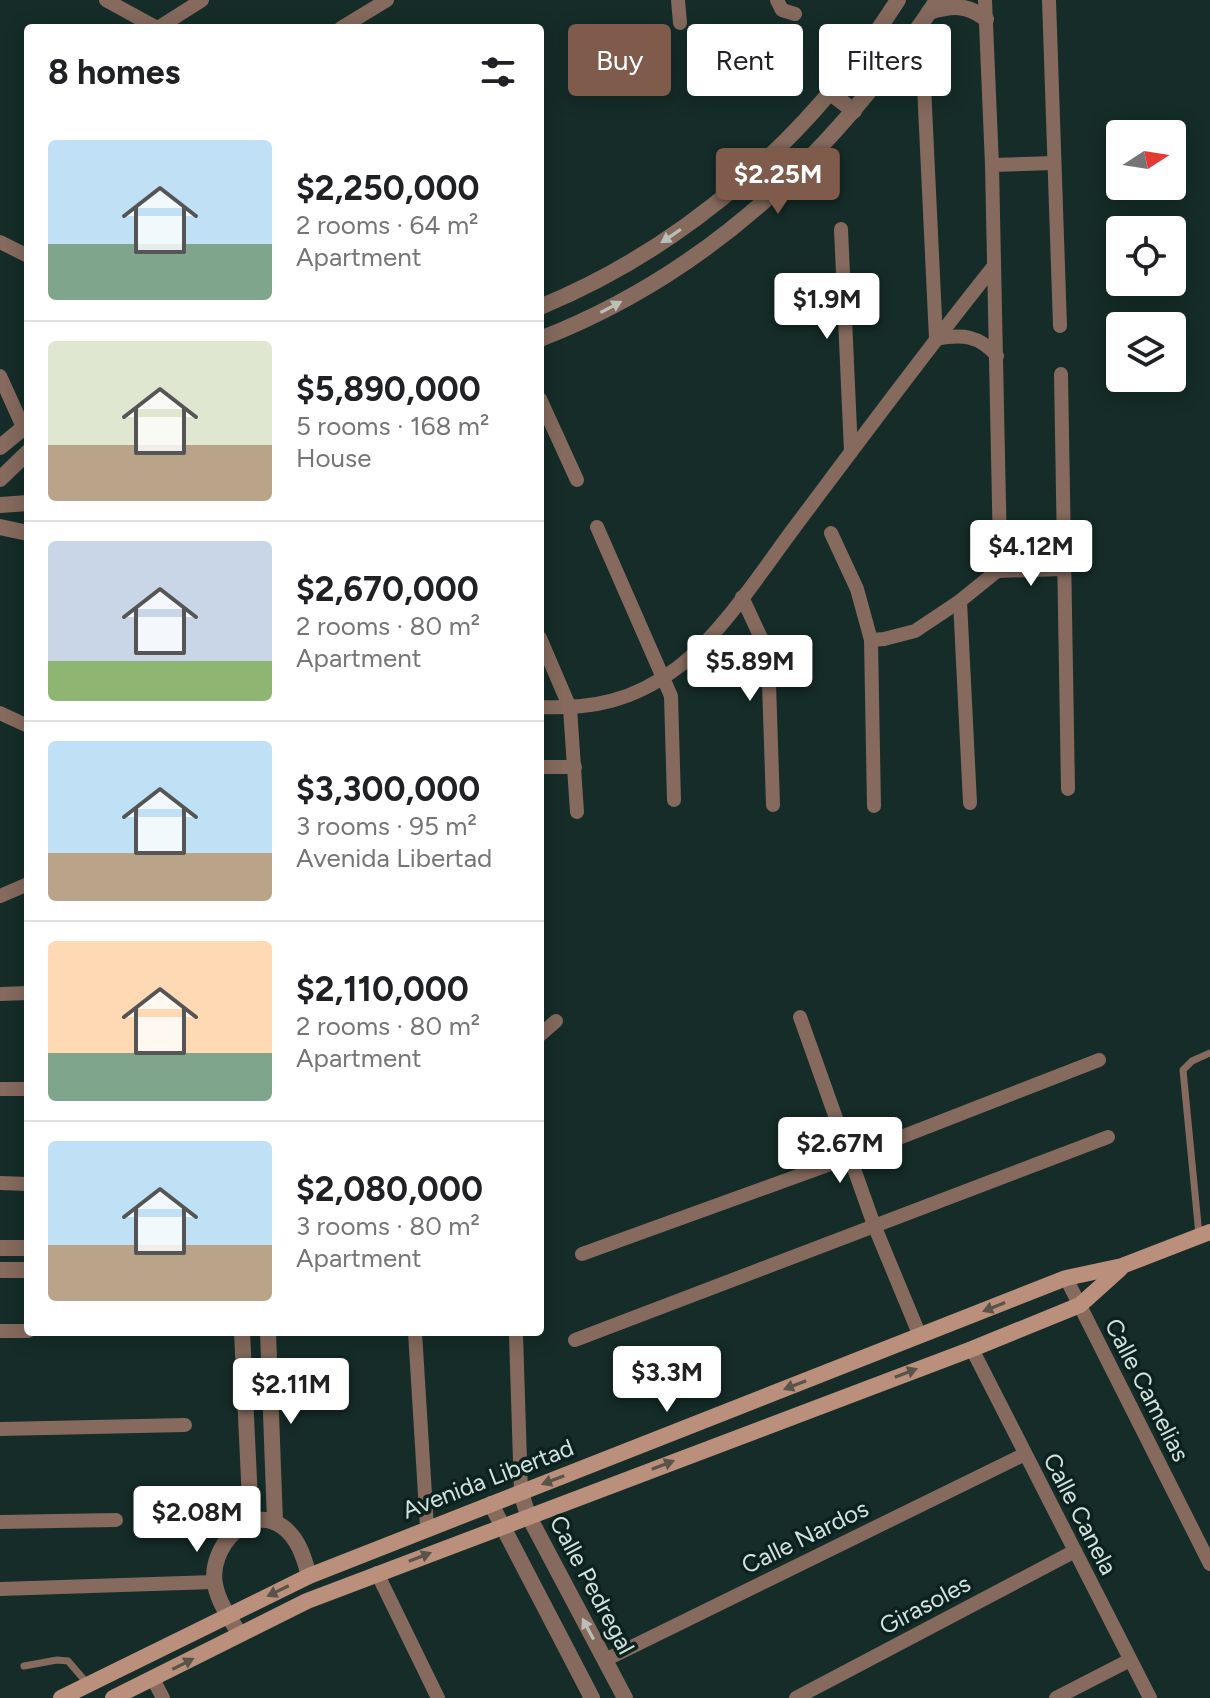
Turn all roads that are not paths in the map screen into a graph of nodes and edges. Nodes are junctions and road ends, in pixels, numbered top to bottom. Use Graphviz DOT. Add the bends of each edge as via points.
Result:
graph roads {
  1 [pos="106,0"];
  2 [pos="202,0"];
  3 [pos="387,0"];
  4 [pos="678,0"];
  5 [pos="777,0"];
  6 [pos="898,0"];
  7 [pos="985,0"];
  8 [pos="1049,0"];
  9 [pos="933,6"];
  10 [pos="795,14"];
  11 [pos="986,19"];
  12 [pos="680,23"];
  13 [pos="151,24"];
  14 [pos="164,24"];
  15 [pos="348,24"];
  16 [pos="883,24"];
  17 [pos="826,96"];
  18 [pos="834,96"];
  19 [pos="924,96"];
  20 [pos="854,111"];
  21 [pos="1053,163"];
  22 [pos="992,165"];
  23 [pos="841,229"];
  24 [pos="0,242"];
  25 [pos="24,254"];
  26 [pos="994,266"];
  27 [pos="544,305"];
  28 [pos="1060,326"];
  29 [pos="544,337"];
  30 [pos="936,339"];
  31 [pos="997,356"];
  32 [pos="1061,374"];
  33 [pos="0,376"];
  34 [pos="544,408"];
  35 [pos="24,424"];
  36 [pos="24,427"];
  37 [pos="0,447"];
  38 [pos="851,452"];
  39 [pos="24,456"];
  40 [pos="0,479"];
  41 [pos="577,480"];
  42 [pos="24,503"];
  43 [pos="0,505"];
  44 [pos="0,527"];
  45 [pos="597,527"];
  46 [pos="24,532"];
  47 [pos="831,533"];
  48 [pos="1063,549"];
  49 [pos="1000,552"];
  50 [pos="1063,569"];
  51 [pos="997,571"];
  52 [pos="742,597"];
  53 [pos="960,601"];
  54 [pos="871,640"];
  55 [pos="544,647"];
  56 [pos="664,678"];
  57 [pos="544,707"];
  58 [pos="570,708"];
  59 [pos="0,713"];
  60 [pos="24,724"];
  61 [pos="544,767"];
  62 [pos="575,767"];
  63 [pos="1068,789"];
  64 [pos="674,800"];
  65 [pos="970,803"];
  66 [pos="773,805"];
  67 [pos="874,806"];
  68 [pos="577,812"];
  69 [pos="24,886"];
  70 [pos="0,896"];
  71 [pos="24,993"];
  72 [pos="0,994"];
  73 [pos="800,1017"];
  74 [pos="556,1021"];
  75 [pos="544,1032"];
  76 [pos="1210,1053"];
  77 [pos="1099,1060"];
  78 [pos="0,1089"];
  79 [pos="24,1089"];
  80 [pos="1108,1137"];
  81 [pos="850,1157"];
  82 [pos="0,1183"];
  83 [pos="24,1184"];
  84 [pos="874,1225"];
  85 [pos="1204,1234"];
  86 [pos="0,1248"];
  87 [pos="24,1248"];
  88 [pos="582,1254"];
  89 [pos="1122,1266"];
  90 [pos="0,1270"];
  91 [pos="24,1270"];
  92 [pos="1066,1278"];
  93 [pos="1080,1305"];
  94 [pos="0,1331"];
  95 [pos="24,1331"];
  96 [pos="242,1336"];
  97 [pos="268,1336"];
  98 [pos="415,1336"];
  99 [pos="516,1336"];
  100 [pos="920,1336"];
  101 [pos="575,1340"];
  102 [pos="972,1349"];
  103 [pos="185,1425"];
  104 [pos="0,1429"];
  105 [pos="1025,1454"];
  106 [pos="521,1493"];
  107 [pos="491,1504"];
  108 [pos="528,1515"];
  109 [pos="116,1520"];
  110 [pos="0,1522"];
  111 [pos="251,1522"];
  112 [pos="275,1522"];
  113 [pos="501,1526"];
  114 [pos="427,1527"];
  115 [pos="1075,1551"];
  116 [pos="1210,1564"];
  117 [pos="377,1573"];
  118 [pos="309,1576"];
  119 [pos="214,1582"];
  120 [pos="0,1589"];
  121 [pos="228,1615"];
  122 [pos="240,1634"];
  123 [pos="605,1660"];
  124 [pos="1130,1660"];
  125 [pos="24,1666"];
  126 [pos="153,1679"];
  127 [pos="88,1685"];
  128 [pos="61,1698"];
  129 [pos="113,1698"];
  130 [pos="163,1698"];
  131 [pos="437,1698"];
  132 [pos="592,1698"];
  133 [pos="625,1698"];
  134 [pos="796,1698"];
  135 [pos="1056,1698"];
  136 [pos="1150,1698"];
  1 -- 13 [label="street"];
  2 -- 14 [label="street"];
  3 -- 15 [label="street"];
  4 -- 12 [label="street"];
  5 -- 10 [label="street" via="782,10"];
  6 -- 16 [label="street"];
  7 -- 11 [label="street"];
  8 -- 21 [label="street"];
  9 -- 11 [label="street" via="961,6"];
  9 -- 20 [label="street"];
  11 -- 22 [label="street"];
  17 -- 27 [label="street, one-way" via="790,137 703,214 614,272"];
  18 -- 20 [label="street"];
  19 -- 30 [label="street"];
  29 -- 20 [label="street, one-way" via="633,296 703,251 784,185"];
  21 -- 22 [label="street"];
  21 -- 28 [label="street"];
  22 -- 26 [label="street"];
  23 -- 38 [label="street"];
  24 -- 25 [label="street"];
  26 -- 30 [label="street"];
  26 -- 31 [label="street"];
  30 -- 31 [label="street" via="971,337"];
  30 -- 38 [label="street"];
  31 -- 49 [label="street"];
  32 -- 48 [label="street"];
  33 -- 35 [label="street"];
  34 -- 41 [label="street"];
  36 -- 37 [label="street"];
  38 -- 52 [label="street"];
  39 -- 40 [label="street"];
  42 -- 43 [label="street"];
  44 -- 46 [label="street"];
  45 -- 56 [label="street"];
  47 -- 54 [label="street" via="857,589"];
  48 -- 49 [label="street"];
  48 -- 50 [label="street"];
  49 -- 51 [label="street"];
  50 -- 51 [label="street"];
  50 -- 63 [label="street"];
  51 -- 53 [label="street"];
  52 -- 56 [label="street" via="694,655"];
  52 -- 66 [label="street" via="768,653"];
  53 -- 54 [label="street" via="915,631"];
  53 -- 65 [label="street"];
  54 -- 67 [label="street"];
  55 -- 58 [label="street"];
  56 -- 58 [label="street" via="613,701"];
  56 -- 64 [label="street" via="673,704"];
  57 -- 58 [label="street"];
  58 -- 62 [label="street"];
  59 -- 60 [label="street"];
  61 -- 62 [label="street"];
  62 -- 68 [label="street"];
  69 -- 70 [label="street"];
  71 -- 72 [label="street"];
  73 -- 81 [label="street"];
  74 -- 75 [label="street"];
  76 -- 85 [label="lane" via="1183,1070"];
  77 -- 81 [label="street"];
  78 -- 79 [label="street"];
  80 -- 84 [label="street"];
  81 -- 84 [label="street"];
  81 -- 88 [label="street"];
  82 -- 83 [label="street"];
  84 -- 100 [label="street"];
  84 -- 101 [label="street"];
  85 -- 89 [label="main road, Avenida Libertad"];
  86 -- 87 [label="street"];
  89 -- 92 [label="main road, Avenida Libertad"];
  89 -- 93 [label="main road, Avenida Libertad"];
  90 -- 91 [label="street"];
  92 -- 93 [label="street, Calle Camelias"];
  92 -- 100 [label="main road, Avenida Libertad, one-way"];
  93 -- 102 [label="main road, Avenida Libertad"];
  93 -- 116 [label="street, Calle Camelias"];
  94 -- 95 [label="street"];
  96 -- 111 [label="street"];
  97 -- 112 [label="street"];
  98 -- 114 [label="street"];
  99 -- 106 [label="street"];
  100 -- 106 [label="main road, Avenida Libertad, one-way"];
  102 -- 105 [label="street, Calle Canela"];
  108 -- 102 [label="main road, Avenida Libertad, one-way"];
  103 -- 104 [label="street"];
  105 -- 115 [label="street, Calle Canela"];
  105 -- 123 [label="street, Calle Nardos"];
  106 -- 107 [label="main road, Avenida Libertad"];
  106 -- 108 [label="street, Calle Pedregal"];
  107 -- 113 [label="street"];
  107 -- 114 [label="main road, Avenida Libertad"];
  108 -- 113 [label="main road, Avenida Libertad"];
  123 -- 108 [label="street, Calle Pedregal, one-way"];
  109 -- 110 [label="street"];
  111 -- 112 [label="street"];
  111 -- 119 [label="street" via="222,1546"];
  112 -- 118 [label="street" via="295,1540"];
  117 -- 113 [label="main road, Avenida Libertad, one-way"];
  113 -- 132 [label="street"];
  114 -- 118 [label="main road, Avenida Libertad"];
  115 -- 124 [label="street, Calle Canela"];
  115 -- 134 [label="street, Girasoles"];
  117 -- 122 [label="main road, Avenida Libertad"];
  117 -- 131 [label="street"];
  118 -- 121 [label="main road, Avenida Libertad, one-way"];
  119 -- 120 [label="street"];
  119 -- 121 [label="street"];
  121 -- 122 [label="street"];
  121 -- 127 [label="main road, Avenida Libertad"];
  126 -- 122 [label="main road, Avenida Libertad, one-way"];
  123 -- 133 [label="street, Calle Pedregal"];
  124 -- 135 [label="street"];
  124 -- 136 [label="street, Calle Canela"];
  125 -- 127 [label="lane" via="68,1661"];
  126 -- 129 [label="main road, Avenida Libertad"];
  126 -- 130 [label="street"];
  127 -- 128 [label="main road, Avenida Libertad"];
}
